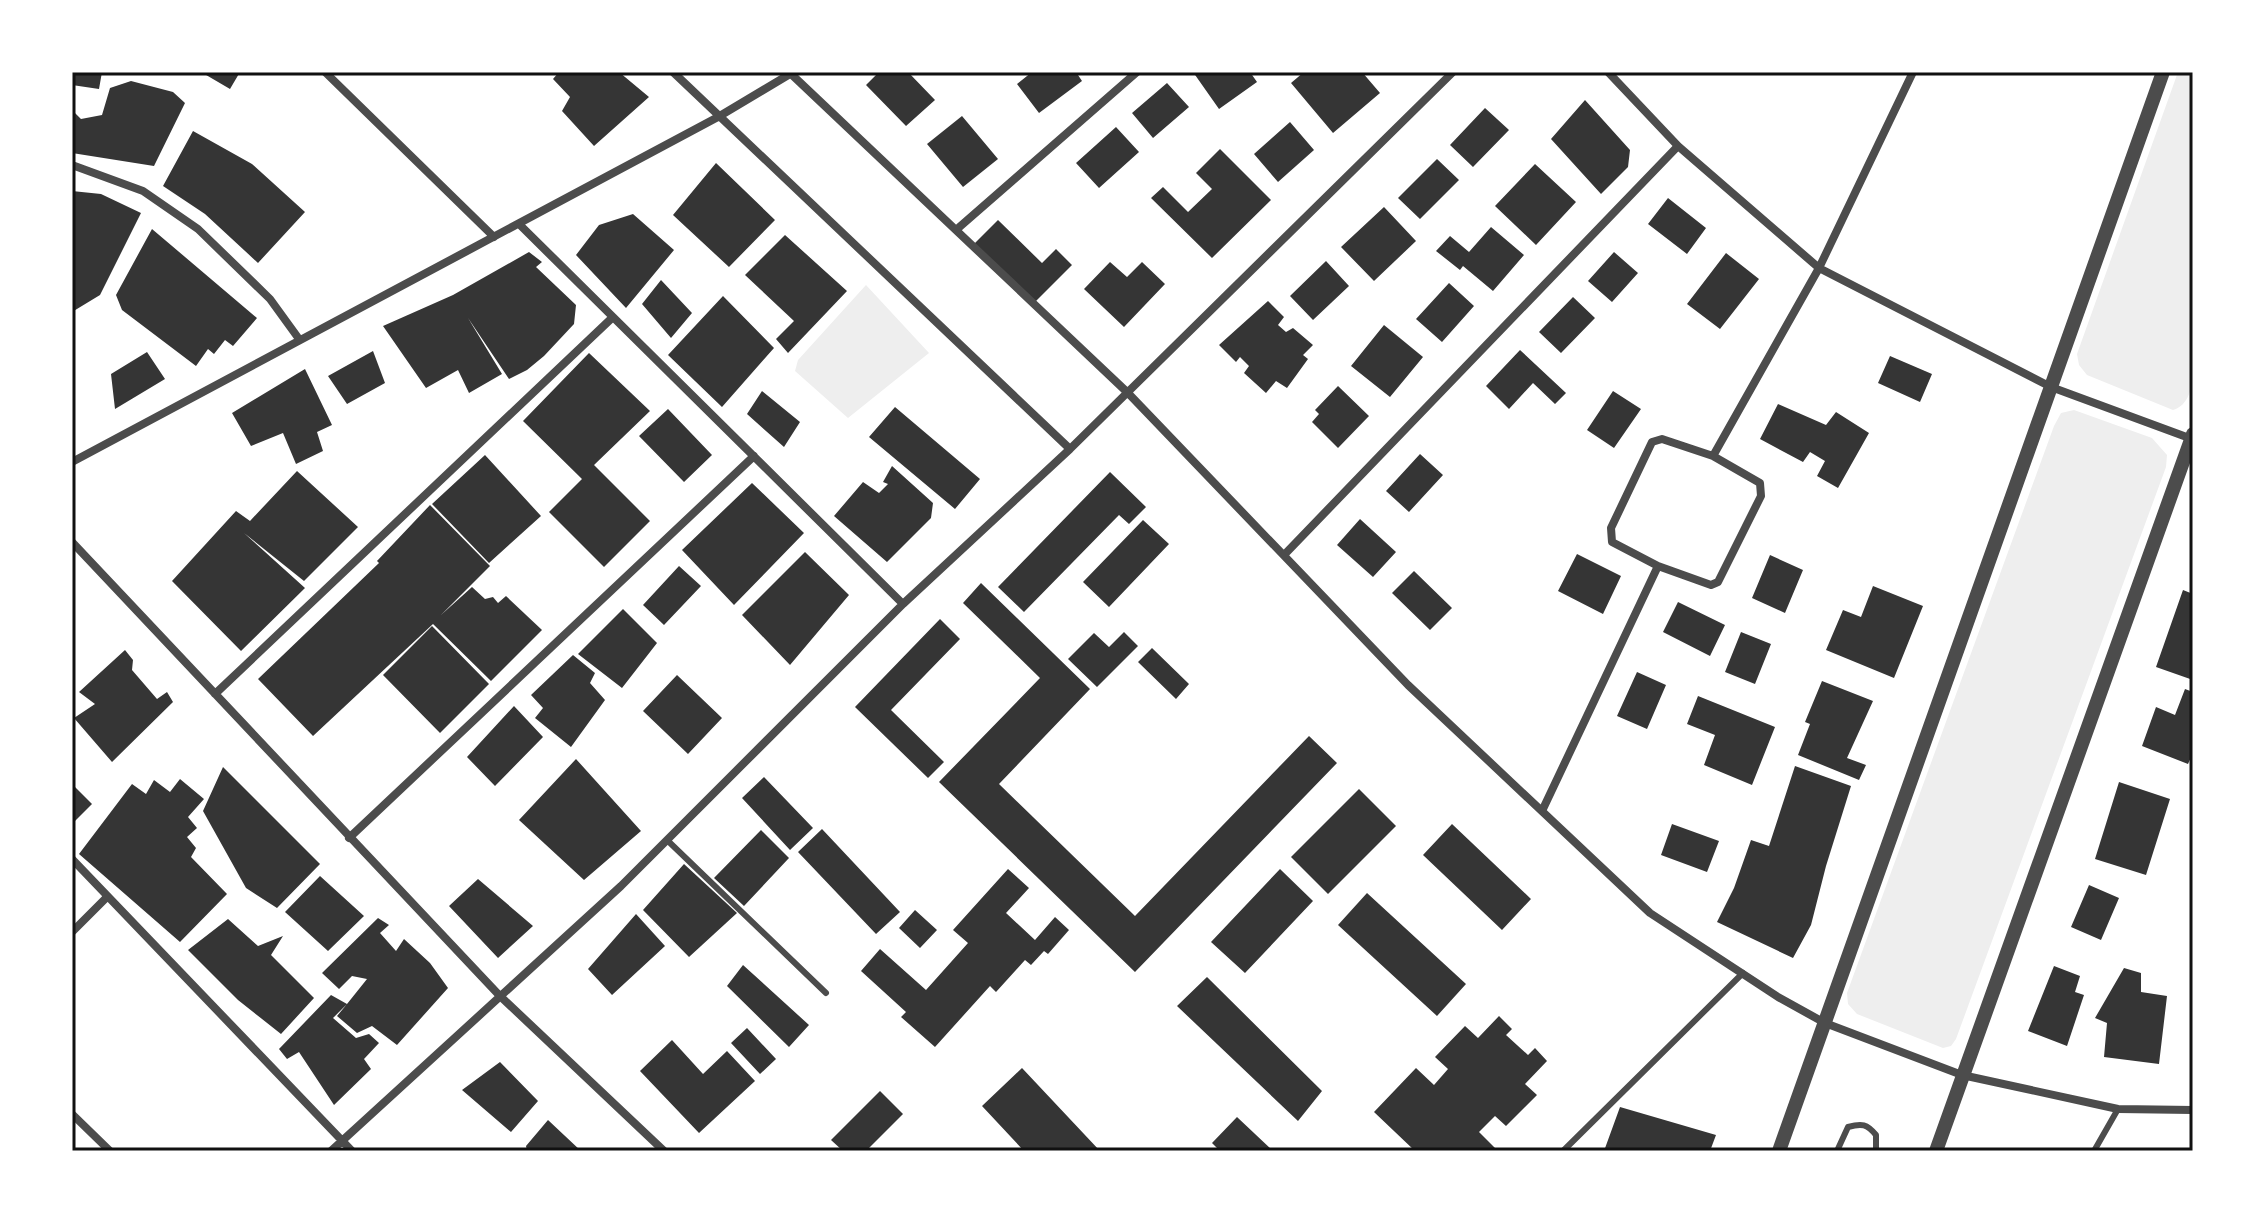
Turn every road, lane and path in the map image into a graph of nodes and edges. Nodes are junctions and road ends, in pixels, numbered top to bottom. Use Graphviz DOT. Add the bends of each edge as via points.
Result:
graph roads {
  1 [pos="325,72"];
  2 [pos="673,72"];
  3 [pos="1137,72"];
  4 [pos="1453,72"];
  5 [pos="1608,72"];
  6 [pos="1913,72"];
  7 [pos="2163,72"];
  8 [pos="790,73"];
  9 [pos="718,117"];
  10 [pos="1678,146"];
  11 [pos="72,165"];
  12 [pos="519,224"];
  13 [pos="956,230"];
  14 [pos="494,237"];
  15 [pos="1819,268"];
  16 [pos="613,317"];
  17 [pos="299,339"];
  18 [pos="2051,387"];
  19 [pos="1128,393"];
  20 [pos="2192,437"];
  21 [pos="1070,449"];
  22 [pos="754,456"];
  23 [pos="1713,456"];
  24 [pos="72,462"];
  25 [pos="72,542"];
  26 [pos="1285,554"];
  27 [pos="1658,566"];
  28 [pos="903,604"];
  29 [pos="215,694"];
  30 [pos="1542,811"];
  31 [pos="349,838"];
  32 [pos="667,840"];
  33 [pos="72,859"];
  34 [pos="107,897"];
  35 [pos="72,932"];
  36 [pos="1743,973"];
  37 [pos="826,993"];
  38 [pos="499,995"];
  39 [pos="1825,1023"];
  40 [pos="1962,1075"];
  41 [pos="2118,1109"];
  42 [pos="2193,1110"];
  43 [pos="72,1114"];
  44 [pos="342,1140"];
  45 [pos="110,1151"];
  46 [pos="331,1151"];
  47 [pos="352,1151"];
  48 [pos="664,1151"];
  49 [pos="1563,1151"];
  50 [pos="1779,1151"];
  51 [pos="1837,1151"];
  52 [pos="1876,1151"];
  53 [pos="1936,1151"];
  54 [pos="2094,1151"];
  1 -- 14 [label="street"];
  2 -- 9 [label="street"];
  3 -- 13 [label="street"];
  4 -- 19 [label="street"];
  5 -- 10 [label="street"];
  6 -- 15 [label="street"];
  7 -- 18 [label="street"];
  8 -- 9 [label="street"];
  8 -- 13 [label="street"];
  9 -- 12 [label="street"];
  9 -- 21 [label="street"];
  10 -- 15 [label="street"];
  10 -- 26 [label="street"];
  11 -- 17 [label="street" via="143,191 198,229 270,299"];
  12 -- 14 [label="street"];
  12 -- 16 [label="street"];
  13 -- 19 [label="street"];
  14 -- 17 [label="street"];
  15 -- 18 [label="street"];
  15 -- 23 [label="street"];
  16 -- 22 [label="street"];
  16 -- 29 [label="street"];
  17 -- 24 [label="street"];
  18 -- 20 [label="street"];
  18 -- 39 [label="street"];
  19 -- 21 [label="street"];
  19 -- 26 [label="street"];
  20 -- 40 [label="street"];
  21 -- 28 [label="street"];
  22 -- 28 [label="street"];
  22 -- 31 [label="street"];
  23 -- 27 [label="street" via="1662,439 1652,442 1610,535 1612,542"];
  23 -- 27 [label="street" via="1760,483 1761,496 1718,582 1704,584"];
  25 -- 29 [label="street"];
  26 -- 30 [label="street" via="1408,685"];
  27 -- 30 [label="street"];
  28 -- 32 [label="street"];
  29 -- 31 [label="street"];
  30 -- 36 [label="street" via="1650,913"];
  31 -- 38 [label="street"];
  32 -- 37 [label="lane"];
  32 -- 38 [label="street"];
  33 -- 34 [label="street"];
  34 -- 35 [label="street"];
  34 -- 44 [label="street"];
  36 -- 39 [label="street"];
  36 -- 49 [label="lane"];
  38 -- 44 [label="street"];
  38 -- 48 [label="street"];
  39 -- 40 [label="street"];
  39 -- 50 [label="street"];
  40 -- 41 [label="street"];
  40 -- 53 [label="street"];
  41 -- 42 [label="street"];
  41 -- 54 [label="lane"];
  43 -- 45 [label="street"];
  44 -- 46 [label="street"];
  44 -- 47 [label="street"];
  51 -- 52 [label="lane" via="1848,1127 1859,1124 1868,1125 1876,1135"];
}
